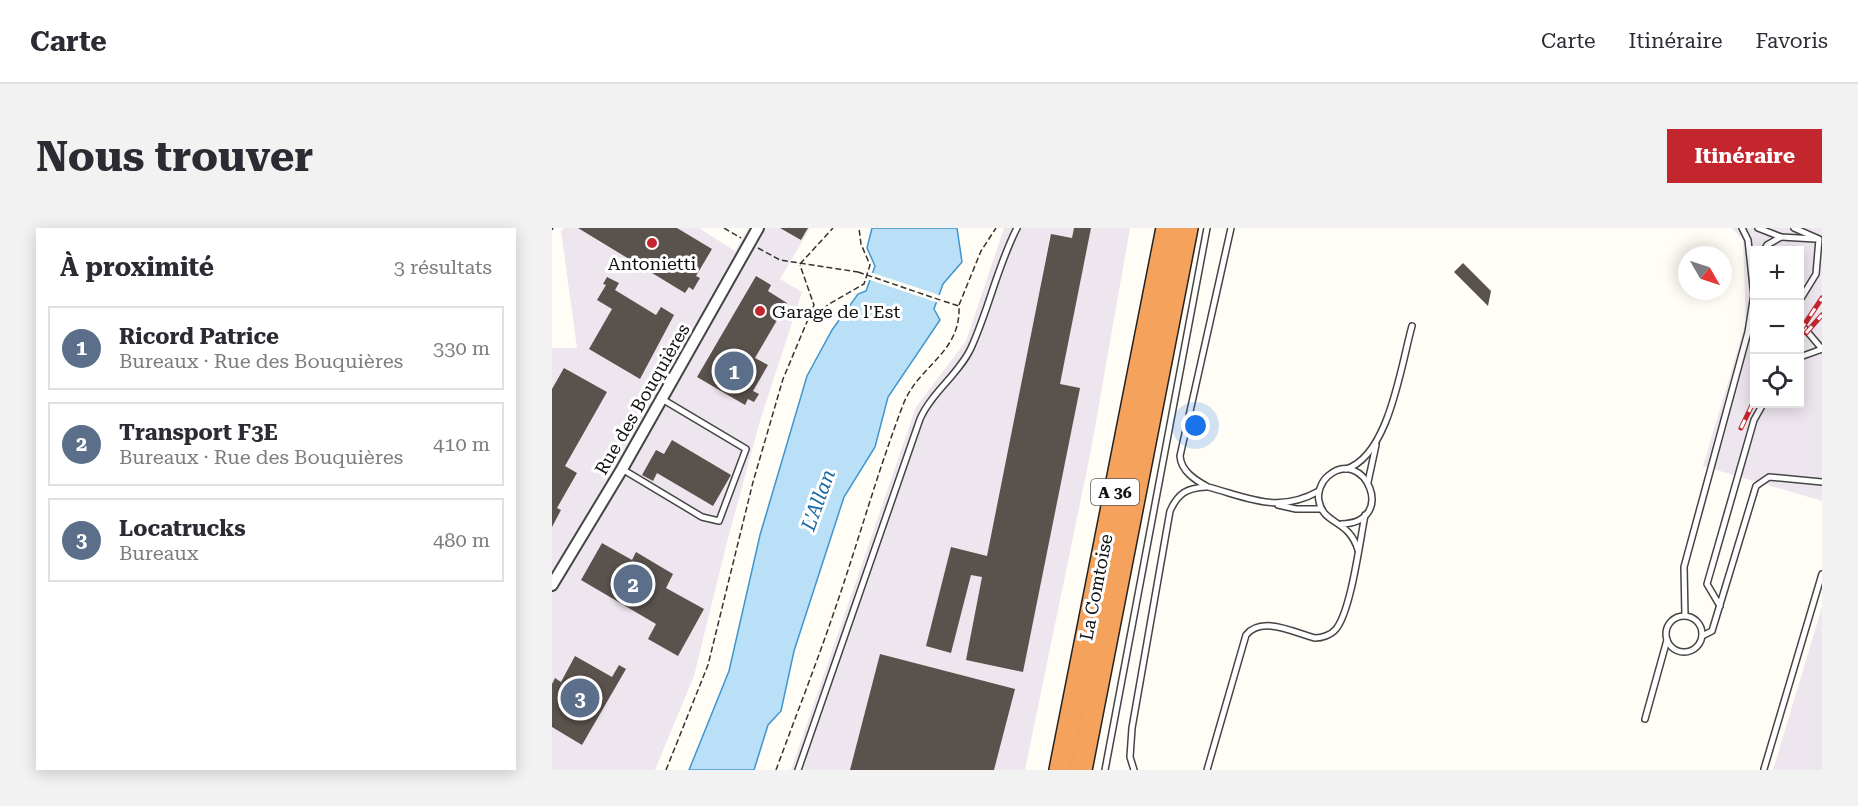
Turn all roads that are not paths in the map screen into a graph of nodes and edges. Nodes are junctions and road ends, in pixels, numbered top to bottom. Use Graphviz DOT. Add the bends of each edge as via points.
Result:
graph roads {
  1 [pos="759,228"];
  2 [pos="1017,228"];
  3 [pos="1167,228"];
  4 [pos="1187,228"];
  5 [pos="1207,228"];
  6 [pos="1231,228"];
  7 [pos="1742,228"];
  8 [pos="1758,228"];
  9 [pos="1794,228"];
  10 [pos="1781,237"];
  11 [pos="1821,239"];
  12 [pos="1766,246"];
  13 [pos="1750,259"];
  14 [pos="1804,294"];
  15 [pos="1753,300"];
  16 [pos="1412,326"];
  17 [pos="1804,328"];
  18 [pos="1822,349"];
  19 [pos="1804,356"];
  20 [pos="662,399"];
  21 [pos="1761,408"];
  22 [pos="1377,441"];
  23 [pos="622,469"];
  24 [pos="1345,470"];
  25 [pos="1368,482"];
  26 [pos="1822,482"];
  27 [pos="1208,486"];
  28 [pos="1319,491"];
  29 [pos="1276,504"];
  30 [pos="1321,509"];
  31 [pos="1365,515"];
  32 [pos="1341,524"];
  33 [pos="1359,554"];
  34 [pos="1822,574"];
  35 [pos="552,585"];
  36 [pos="1720,606"];
  37 [pos="1685,616"];
  38 [pos="1702,636"];
  39 [pos="1667,640"];
  40 [pos="1645,718"];
  41 [pos="1130,757"];
  42 [pos="1764,769"];
  43 [pos="798,770"];
  44 [pos="1060,770"];
  45 [pos="1081,770"];
  46 [pos="1105,770"];
  47 [pos="1128,770"];
  48 [pos="1134,770"];
  49 [pos="1207,770"];
  1 -- 20 [label="street, Rue des Bouquières"];
  2 -- 43 [label="lane" via="1002,257 970,350 920,419"];
  3 -- 44 [label="highway, La Comtoise / A 36"];
  4 -- 45 [label="highway, La Comtoise / A 36"];
  5 -- 46 [label="lane"];
  6 -- 27 [label="lane" via="1180,456 1184,469"];
  7 -- 13 [label="lane"];
  8 -- 10 [label="lane"];
  9 -- 11 [label="lane"];
  10 -- 11 [label="lane"];
  10 -- 12 [label="lane"];
  11 -- 14 [label="lane" via="1816,274"];
  15 -- 37 [label="lane" via="1684,567"];
  16 -- 22 [label="lane"];
  17 -- 18 [label="lane"];
  18 -- 19 [label="lane"];
  20 -- 23 [label="street, Rue des Bouquières"];
  20 -- 23 [label="lane" via="746,449 719,521 702,517"];
  21 -- 36 [label="lane" via="1707,584"];
  22 -- 24 [label="lane" via="1367,457"];
  22 -- 25 [label="lane"];
  23 -- 35 [label="street, Rue des Bouquières"];
  24 -- 25 [label="lane" via="1362,475"];
  24 -- 28 [label="lane" via="1328,476"];
  25 -- 31 [label="lane" via="1372,499"];
  26 -- 36 [label="lane" via="1769,477 1755,486"];
  27 -- 29 [label="lane"];
  27 -- 41 [label="lane" via="1185,490 1176,497 1170,511"];
  28 -- 29 [label="lane" via="1300,501"];
  28 -- 30 [label="lane"];
  29 -- 30 [label="lane"];
  30 -- 32 [label="lane"];
  31 -- 32 [label="lane" via="1359,521"];
  31 -- 33 [label="lane"];
  32 -- 33 [label="lane" via="1353,538"];
  33 -- 49 [label="lane" via="1341,618 1329,635 1315,639 1265,625 1251,628 1246,635"];
  34 -- 42 [label="lane"];
  36 -- 38 [label="lane" via="1712,631"];
  37 -- 38 [label="lane" via="1700,625"];
  37 -- 39 [label="lane" via="1670,623"];
  38 -- 39 [label="lane" via="1696,647 1686,652 1674,649"];
  39 -- 40 [label="lane"];
  41 -- 47 [label="lane"];
  41 -- 48 [label="lane"];
}
